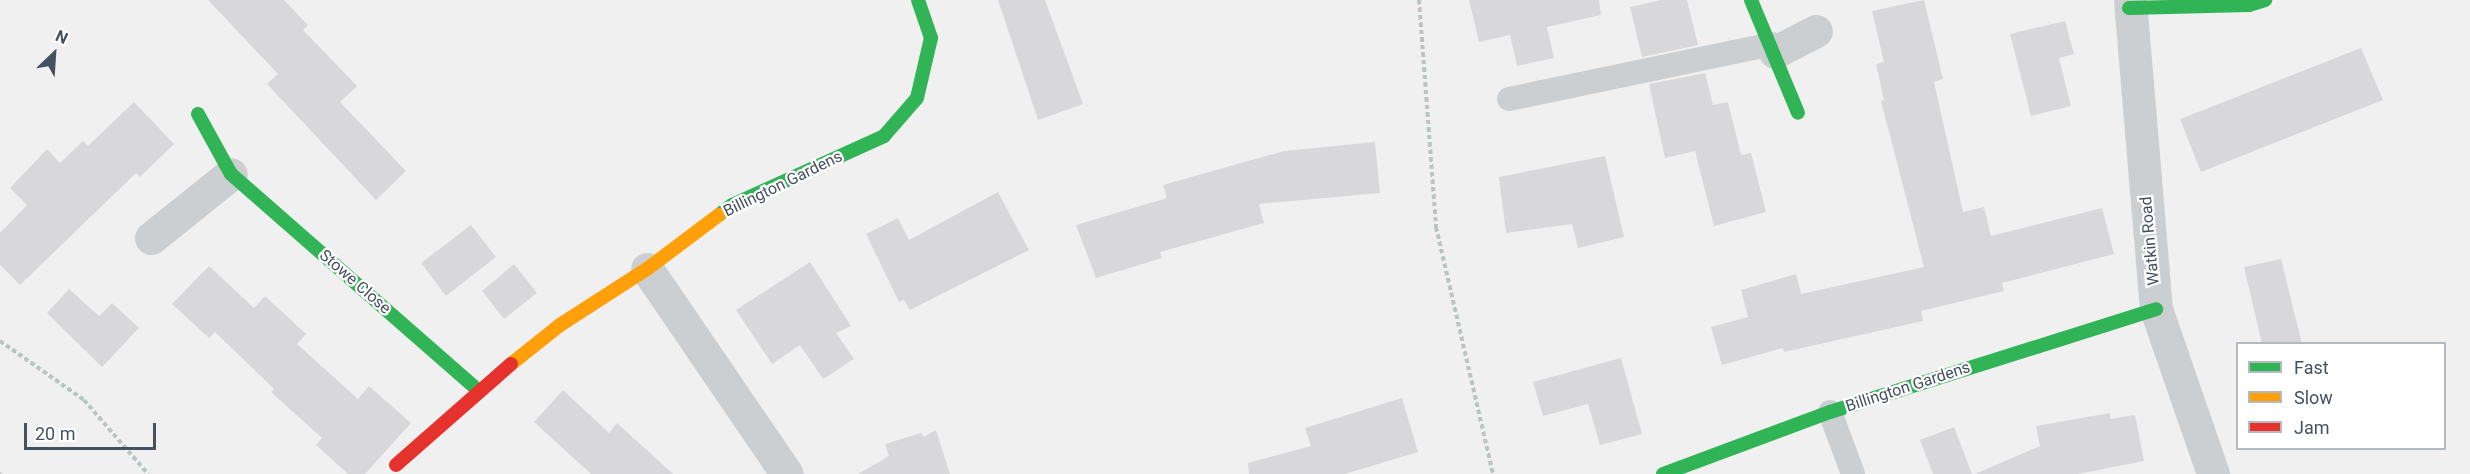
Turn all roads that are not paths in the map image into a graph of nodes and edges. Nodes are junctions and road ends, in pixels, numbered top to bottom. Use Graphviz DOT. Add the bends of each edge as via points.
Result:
graph roads {
  1 [pos="918,0"];
  2 [pos="1751,0"];
  3 [pos="2265,0"];
  4 [pos="2129,4"];
  5 [pos="1816,32"];
  6 [pos="1774,48"];
  7 [pos="1509,99"];
  8 [pos="1798,113"];
  9 [pos="198,114"];
  10 [pos="231,174"];
  11 [pos="151,238"];
  12 [pos="647,269"];
  13 [pos="2156,309"];
  14 [pos="478,390"];
  15 [pos="1830,412"];
  16 [pos="396,465"];
  17 [pos="787,474"];
  18 [pos="1663,474"];
  19 [pos="1852,474"];
  20 [pos="2213,474"];
  1 -- 12 [label="street, Billington Gardens" via="931,38 917,98 884,136 732,205"];
  2 -- 6 [label="street"];
  3 -- 4 [label="street" via="2249,5"];
  4 -- 13 [label="street, Watkin Road"];
  5 -- 6 [label="street"];
  6 -- 7 [label="lane"];
  6 -- 8 [label="street"];
  9 -- 10 [label="street, Stowe Close"];
  10 -- 11 [label="street"];
  10 -- 14 [label="street, Stowe Close"];
  12 -- 14 [label="street" via="560,325"];
  12 -- 17 [label="street"];
  13 -- 15 [label="street, Billington Gardens"];
  13 -- 20 [label="street, Watkin Road"];
  14 -- 16 [label="street"];
  15 -- 18 [label="street, Billington Gardens"];
  15 -- 19 [label="lane"];
}
